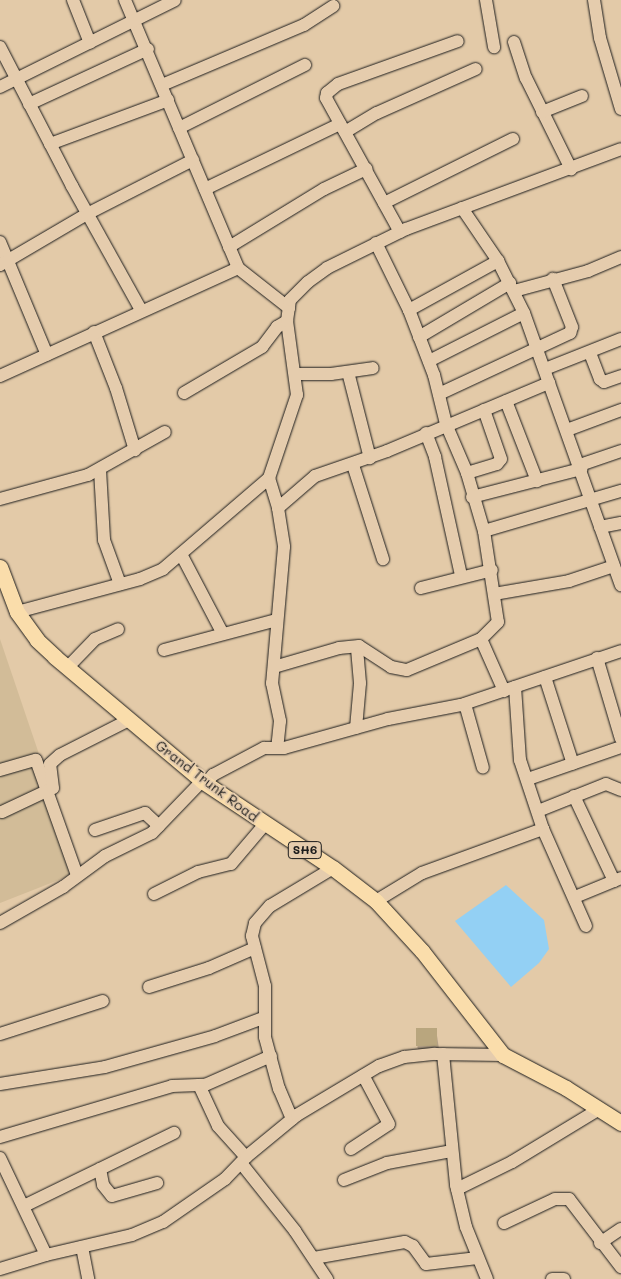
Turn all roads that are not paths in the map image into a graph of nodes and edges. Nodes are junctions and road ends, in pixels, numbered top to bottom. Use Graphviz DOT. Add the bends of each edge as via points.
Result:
graph roads {
  1 [pos="125,0"];
  2 [pos="175,0"];
  3 [pos="486,0"];
  4 [pos="594,0"];
  5 [pos="75,1"];
  6 [pos="333,6"];
  7 [pos="134,22"];
  8 [pos="458,41"];
  9 [pos="514,42"];
  10 [pos="90,43"];
  11 [pos="0,47"];
  12 [pos="494,47"];
  13 [pos="148,49"];
  14 [pos="305,65"];
  15 [pos="476,69"];
  16 [pos="15,79"];
  17 [pos="162,86"];
  18 [pos="0,87"];
  19 [pos="582,96"];
  20 [pos="168,100"];
  21 [pos="29,104"];
  22 [pos="621,110"];
  23 [pos="542,112"];
  24 [pos="180,128"];
  25 [pos="343,128"];
  26 [pos="513,139"];
  27 [pos="50,144"];
  28 [pos="621,149"];
  29 [pos="193,160"];
  30 [pos="366,169"];
  31 [pos="571,169"];
  32 [pos="205,190"];
  33 [pos="384,203"];
  34 [pos="462,208"];
  35 [pos="87,214"];
  36 [pos="400,232"];
  37 [pos="0,242"];
  38 [pos="376,243"];
  39 [pos="229,247"];
  40 [pos="621,257"];
  41 [pos="498,261"];
  42 [pos="4,263"];
  43 [pos="238,268"];
  44 [pos="553,279"];
  45 [pos="512,287"];
  46 [pos="141,310"];
  47 [pos="409,310"];
  48 [pos="524,312"];
  49 [pos="288,315"];
  50 [pos="94,332"];
  51 [pos="420,337"];
  52 [pos="621,339"];
  53 [pos="538,349"];
  54 [pos="590,352"];
  55 [pos="47,354"];
  56 [pos="428,361"];
  57 [pos="373,368"];
  58 [pos="545,369"];
  59 [pos="348,372"];
  60 [pos="295,374"];
  61 [pos="0,376"];
  62 [pos="621,376"];
  63 [pos="549,383"];
  64 [pos="184,392"];
  65 [pos="439,394"];
  66 [pos="506,401"];
  67 [pos="484,410"];
  68 [pos="621,410"];
  69 [pos="446,424"];
  70 [pos="567,430"];
  71 [pos="165,432"];
  72 [pos="426,433"];
  73 [pos="135,450"];
  74 [pos="621,451"];
  75 [pos="370,458"];
  76 [pos="353,465"];
  77 [pos="580,467"];
  78 [pos="100,470"];
  79 [pos="467,473"];
  80 [pos="268,478"];
  81 [pos="537,481"];
  82 [pos="621,491"];
  83 [pos="472,497"];
  84 [pos="0,499"];
  85 [pos="590,499"];
  86 [pos="278,508"];
  87 [pos="621,523"];
  88 [pos="600,527"];
  89 [pos="484,531"];
  90 [pos="180,554"];
  91 [pos="383,559"];
  92 [pos="614,566"];
  93 [pos="0,567"];
  94 [pos="492,570"];
  95 [pos="461,575"];
  96 [pos="120,584"];
  97 [pos="621,585"];
  98 [pos="421,588"];
  99 [pos="494,594"];
  100 [pos="17,612"];
  101 [pos="277,620"];
  102 [pos="118,629"];
  103 [pos="223,634"];
  104 [pos="481,639"];
  105 [pos="357,646"];
  106 [pos="164,650"];
  107 [pos="621,651"];
  108 [pos="597,658"];
  109 [pos="274,667"];
  110 [pos="67,668"];
  111 [pos="545,677"];
  112 [pos="510,689"];
  113 [pos="465,704"];
  114 [pos="129,720"];
  115 [pos="356,728"];
  116 [pos="621,739"];
  117 [pos="621,747"];
  118 [pos="277,748"];
  119 [pos="573,764"];
  120 [pos="483,768"];
  121 [pos="0,770"];
  122 [pos="528,779"];
  123 [pos="204,782"];
  124 [pos="621,790"];
  125 [pos="48,792"];
  126 [pos="574,796"];
  127 [pos="538,811"];
  128 [pos="2,812"];
  129 [pos="265,824"];
  130 [pos="159,826"];
  131 [pos="543,829"];
  132 [pos="95,830"];
  133 [pos="333,868"];
  134 [pos="78,875"];
  135 [pos="617,879"];
  136 [pos="154,894"];
  137 [pos="575,897"];
  138 [pos="376,901"];
  139 [pos="0,923"];
  140 [pos="586,926"];
  141 [pos="255,948"];
  142 [pos="149,987"];
  143 [pos="103,1000"];
  144 [pos="263,1018"];
  145 [pos="0,1034"];
  146 [pos="442,1054"];
  147 [pos="503,1055"];
  148 [pos="271,1056"];
  149 [pos="363,1075"];
  150 [pos="0,1084"];
  151 [pos="199,1085"];
  152 [pos="599,1109"];
  153 [pos="292,1119"];
  154 [pos="621,1123"];
  155 [pos="174,1133"];
  156 [pos="0,1138"];
  157 [pos="351,1148"];
  158 [pos="451,1151"];
  159 [pos="0,1158"];
  160 [pos="243,1160"];
  161 [pos="100,1169"];
  162 [pos="344,1180"];
  163 [pos="157,1183"];
  164 [pos="457,1189"];
  165 [pos="24,1206"];
  166 [pos="504,1223"];
  167 [pos="621,1228"];
  168 [pos="600,1243"];
  169 [pos="82,1247"];
  170 [pos="46,1255"];
  171 [pos="314,1258"];
  172 [pos="478,1258"];
  173 [pos="621,1267"];
  174 [pos="0,1269"];
  175 [pos="88,1279"];
  176 [pos="327,1279"];
  177 [pos="487,1279"];
  178 [pos="552,1279"];
  179 [pos="564,1279"];
  1 -- 7 [label="street"];
  2 -- 7 [label="street"];
  3 -- 12 [label="street"];
  4 -- 22 [label="street" via="600,38"];
  5 -- 10 [label="street"];
  6 -- 17 [label="street" via="304,25"];
  7 -- 10 [label="street"];
  7 -- 13 [label="street"];
  8 -- 25 [label="street" via="331,88 326,98"];
  9 -- 23 [label="street"];
  10 -- 16 [label="street"];
  11 -- 16 [label="street"];
  13 -- 17 [label="street"];
  13 -- 21 [label="street"];
  14 -- 24 [label="street"];
  15 -- 25 [label="street"];
  16 -- 18 [label="street"];
  16 -- 21 [label="street"];
  17 -- 20 [label="street"];
  19 -- 23 [label="street"];
  20 -- 24 [label="street"];
  20 -- 27 [label="street"];
  21 -- 27 [label="street"];
  23 -- 31 [label="street"];
  24 -- 29 [label="street"];
  25 -- 30 [label="street"];
  25 -- 32 [label="street"];
  26 -- 33 [label="street"];
  27 -- 35 [label="street"];
  28 -- 31 [label="street"];
  29 -- 32 [label="street"];
  29 -- 35 [label="street"];
  30 -- 33 [label="street"];
  30 -- 39 [label="street" via="324,188"];
  31 -- 34 [label="street"];
  32 -- 39 [label="street"];
  33 -- 36 [label="street"];
  34 -- 36 [label="street"];
  34 -- 41 [label="street"];
  35 -- 42 [label="street"];
  35 -- 46 [label="street"];
  36 -- 38 [label="street"];
  37 -- 42 [label="street"];
  38 -- 47 [label="street"];
  38 -- 49 [label="street" via="327,268 308,282 290,300"];
  39 -- 43 [label="street"];
  40 -- 44 [label="street" via="588,271"];
  41 -- 45 [label="street"];
  41 -- 47 [label="street"];
  42 -- 55 [label="street"];
  43 -- 46 [label="street"];
  43 -- 49 [label="street"];
  44 -- 45 [label="street"];
  44 -- 53 [label="street" via="572,330"];
  45 -- 48 [label="street"];
  45 -- 51 [label="street"];
  46 -- 50 [label="street"];
  47 -- 51 [label="street"];
  48 -- 53 [label="street"];
  48 -- 56 [label="street"];
  49 -- 60 [label="street"];
  49 -- 64 [label="street" via="262,348"];
  50 -- 55 [label="street"];
  50 -- 73 [label="street"];
  51 -- 56 [label="street"];
  52 -- 54 [label="street"];
  53 -- 58 [label="street"];
  53 -- 65 [label="street"];
  54 -- 58 [label="street"];
  54 -- 62 [label="street" via="604,382"];
  55 -- 61 [label="street"];
  56 -- 65 [label="street"];
  57 -- 59 [label="street"];
  58 -- 63 [label="street"];
  59 -- 60 [label="street"];
  59 -- 75 [label="street"];
  60 -- 80 [label="street" via="297,395"];
  63 -- 66 [label="street"];
  63 -- 70 [label="street"];
  65 -- 69 [label="street"];
  66 -- 67 [label="street"];
  66 -- 81 [label="street"];
  67 -- 69 [label="street"];
  67 -- 79 [label="street" via="501,459 497,464"];
  68 -- 70 [label="street"];
  69 -- 72 [label="street"];
  69 -- 79 [label="street"];
  70 -- 77 [label="street"];
  71 -- 73 [label="street"];
  72 -- 75 [label="street"];
  72 -- 95 [label="street" via="435,457"];
  73 -- 78 [label="street"];
  74 -- 77 [label="street"];
  75 -- 76 [label="street"];
  76 -- 86 [label="street" via="315,476"];
  76 -- 91 [label="street"];
  77 -- 81 [label="street"];
  77 -- 85 [label="street"];
  78 -- 84 [label="street"];
  78 -- 96 [label="street" via="104,540"];
  79 -- 83 [label="street"];
  80 -- 86 [label="street"];
  80 -- 90 [label="street"];
  81 -- 83 [label="street"];
  82 -- 85 [label="street"];
  83 -- 89 [label="street"];
  85 -- 88 [label="street"];
  85 -- 89 [label="street"];
  86 -- 101 [label="street" via="284,547"];
  87 -- 88 [label="street"];
  88 -- 92 [label="street"];
  89 -- 94 [label="street"];
  90 -- 96 [label="street" via="163,569"];
  90 -- 103 [label="street"];
  92 -- 97 [label="street"];
  92 -- 99 [label="street" via="569,581"];
  93 -- 100 [label="main road, Grand Trunk Road / SH6"];
  94 -- 95 [label="street"];
  94 -- 99 [label="street"];
  95 -- 98 [label="street"];
  96 -- 100 [label="street"];
  99 -- 104 [label="street" via="498,622"];
  100 -- 110 [label="main road, Grand Trunk Road / SH6" via="37,640"];
  101 -- 103 [label="street"];
  101 -- 109 [label="street"];
  102 -- 110 [label="street" via="95,640"];
  103 -- 106 [label="street"];
  104 -- 105 [label="street" via="407,670 391,667"];
  104 -- 112 [label="street"];
  105 -- 109 [label="street"];
  105 -- 115 [label="street" via="360,683"];
  107 -- 108 [label="street"];
  108 -- 111 [label="street"];
  108 -- 116 [label="street"];
  109 -- 118 [label="street" via="272,696 280,732"];
  110 -- 114 [label="main road, Grand Trunk Road / SH6"];
  111 -- 112 [label="street"];
  111 -- 119 [label="street"];
  112 -- 113 [label="street"];
  112 -- 122 [label="street" via="520,760"];
  113 -- 115 [label="street"];
  113 -- 120 [label="street"];
  114 -- 123 [label="main road, Grand Trunk Road / SH6"];
  114 -- 125 [label="street" via="52,761 53,788"];
  115 -- 118 [label="street"];
  117 -- 119 [label="street"];
  118 -- 123 [label="street" via="264,748"];
  119 -- 122 [label="street"];
  121 -- 125 [label="street" via="36,760"];
  122 -- 127 [label="street"];
  123 -- 129 [label="main road, Grand Trunk Road / SH6"];
  123 -- 130 [label="street"];
  124 -- 126 [label="street" via="606,784"];
  125 -- 128 [label="street"];
  125 -- 134 [label="street"];
  126 -- 127 [label="street"];
  126 -- 135 [label="street"];
  127 -- 131 [label="street"];
  129 -- 133 [label="main road, Grand Trunk Road / SH6"];
  129 -- 136 [label="street" via="231,864 198,872"];
  130 -- 132 [label="street" via="145,812"];
  130 -- 134 [label="street" via="138,842 104,856"];
  131 -- 137 [label="street"];
  131 -- 138 [label="street" via="422,873"];
  133 -- 138 [label="main road, Grand Trunk Road / SH6"];
  133 -- 141 [label="street" via="270,906 255,923 252,936"];
  134 -- 139 [label="street"];
  135 -- 137 [label="street"];
  137 -- 140 [label="street"];
  138 -- 147 [label="main road, Grand Trunk Road / SH6" via="422,951"];
  141 -- 142 [label="street" via="209,968"];
  141 -- 144 [label="street" via="265,986"];
  143 -- 145 [label="street"];
  144 -- 148 [label="street"];
  144 -- 150 [label="street" via="215,1036 105,1068"];
  146 -- 147 [label="street"];
  146 -- 149 [label="street" via="404,1057"];
  146 -- 158 [label="street"];
  147 -- 152 [label="main road, Grand Trunk Road / SH6"];
  148 -- 151 [label="street"];
  148 -- 153 [label="street" via="279,1089"];
  149 -- 153 [label="street"];
  149 -- 157 [label="street" via="389,1124"];
  151 -- 156 [label="street" via="172,1086"];
  151 -- 160 [label="street" via="218,1126"];
  152 -- 154 [label="main road, Grand Trunk Road / SH6"];
  152 -- 164 [label="street" via="512,1162"];
  153 -- 160 [label="street"];
  155 -- 161 [label="street"];
  158 -- 162 [label="street" via="387,1163"];
  158 -- 164 [label="street"];
  159 -- 165 [label="street"];
  160 -- 169 [label="street" via="225,1179 163,1222 132,1235"];
  160 -- 171 [label="street"];
  161 -- 163 [label="street" via="103,1184 112,1196"];
  161 -- 165 [label="street"];
  164 -- 172 [label="street" via="466,1228"];
  165 -- 170 [label="street"];
  166 -- 168 [label="street" via="562,1197 568,1199"];
  167 -- 168 [label="street"];
  168 -- 173 [label="street"];
  169 -- 170 [label="street"];
  169 -- 175 [label="street"];
  170 -- 174 [label="street"];
  171 -- 172 [label="street" via="404,1242 413,1246 426,1264"];
  171 -- 176 [label="street"];
  172 -- 177 [label="street"];
  178 -- 179 [label="street"];
}
